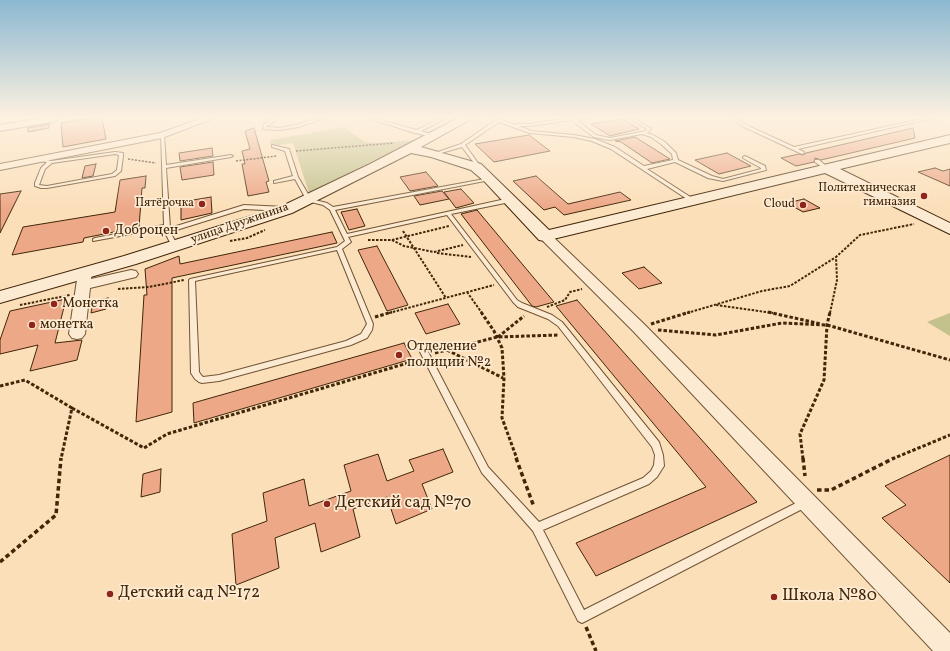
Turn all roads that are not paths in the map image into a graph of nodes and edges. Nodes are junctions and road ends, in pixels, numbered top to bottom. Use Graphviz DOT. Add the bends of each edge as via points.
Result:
graph roads {
  1 [pos="93,148"];
  2 [pos="163,148"];
  3 [pos="286,148"];
  4 [pos="400,148"];
  5 [pos="413,148"];
  6 [pos="452,148"];
  7 [pos="465,148"];
  8 [pos="614,148"];
  9 [pos="668,148"];
  10 [pos="901,148"];
  11 [pos="793,149"];
  12 [pos="434,154"];
  13 [pos="802,154"];
  14 [pos="231,156"];
  15 [pos="745,157"];
  16 [pos="39,159"];
  17 [pos="676,161"];
  18 [pos="51,162"];
  19 [pos="822,165"];
  20 [pos="164,166"];
  21 [pos="0,167"];
  22 [pos="476,167"];
  23 [pos="643,168"];
  24 [pos="296,177"];
  25 [pos="490,178"];
  26 [pos="276,182"];
  27 [pos="309,200"];
  28 [pos="510,200"];
  29 [pos="693,201"];
  30 [pos="332,209"];
  31 [pos="286,210"];
  32 [pos="448,213"];
  33 [pos="167,228"];
  34 [pos="950,229"];
  35 [pos="545,236"];
  36 [pos="347,239"];
  37 [pos="95,240"];
  38 [pos="174,246"];
  39 [pos="339,248"];
  40 [pos="131,274"];
  41 [pos="84,279"];
  42 [pos="0,297"];
  43 [pos="77,334"];
  44 [pos="421,346"];
  45 [pos="802,494"];
  46 [pos="536,528"];
  47 [pos="950,651"];
  1 -- 16 [label="street"];
  2 -- 20 [label="lane"];
  3 -- 24 [label="lane"];
  4 -- 27 [label="street, улица Дружинина"];
  5 -- 12 [label="street"];
  6 -- 12 [label="lane"];
  7 -- 22 [label="lane"];
  8 -- 23 [label="lane"];
  9 -- 17 [label="lane"];
  10 -- 19 [label="street"];
  11 -- 13 [label="lane"];
  12 -- 22 [label="street"];
  14 -- 20 [label="lane"];
  15 -- 17 [label="lane" via="764,170 723,180 710,177"];
  16 -- 18 [label="lane"];
  16 -- 21 [label="street"];
  17 -- 23 [label="lane"];
  18 -- 18 [label="lane" via="43,168 38,186 47,187 113,175 119,171 121,154"];
  19 -- 29 [label="street"];
  19 -- 34 [label="street"];
  20 -- 33 [label="lane"];
  22 -- 25 [label="street"];
  23 -- 29 [label="lane"];
  24 -- 26 [label="lane"];
  24 -- 27 [label="lane"];
  25 -- 28 [label="street"];
  25 -- 30 [label="lane"];
  27 -- 30 [label="lane" via="325,204"];
  27 -- 31 [label="street, улица Дружинина"];
  28 -- 32 [label="lane"];
  28 -- 35 [label="street"];
  29 -- 35 [label="street"];
  30 -- 36 [label="lane"];
  31 -- 33 [label="lane" via="244,207"];
  31 -- 38 [label="street, улица Дружинина"];
  32 -- 36 [label="lane"];
  32 -- 46 [label="lane" via="515,301 556,320 569,334 656,445 659,455 659,466 646,481"];
  33 -- 37 [label="lane"];
  33 -- 38 [label="lane"];
  35 -- 45 [label="street"];
  36 -- 39 [label="lane"];
  38 -- 41 [label="street, улица Дружинина"];
  39 -- 39 [label="lane" via="192,280 195,373 202,380 210,380 348,343 364,336 370,324"];
  40 -- 41 [label="street"];
  41 -- 42 [label="street, улица Дружинина"];
  41 -- 43 [label="street"];
  44 -- 46 [label="lane" via="485,470"];
  45 -- 46 [label="lane" via="582,617"];
  45 -- 47 [label="street"];
}
